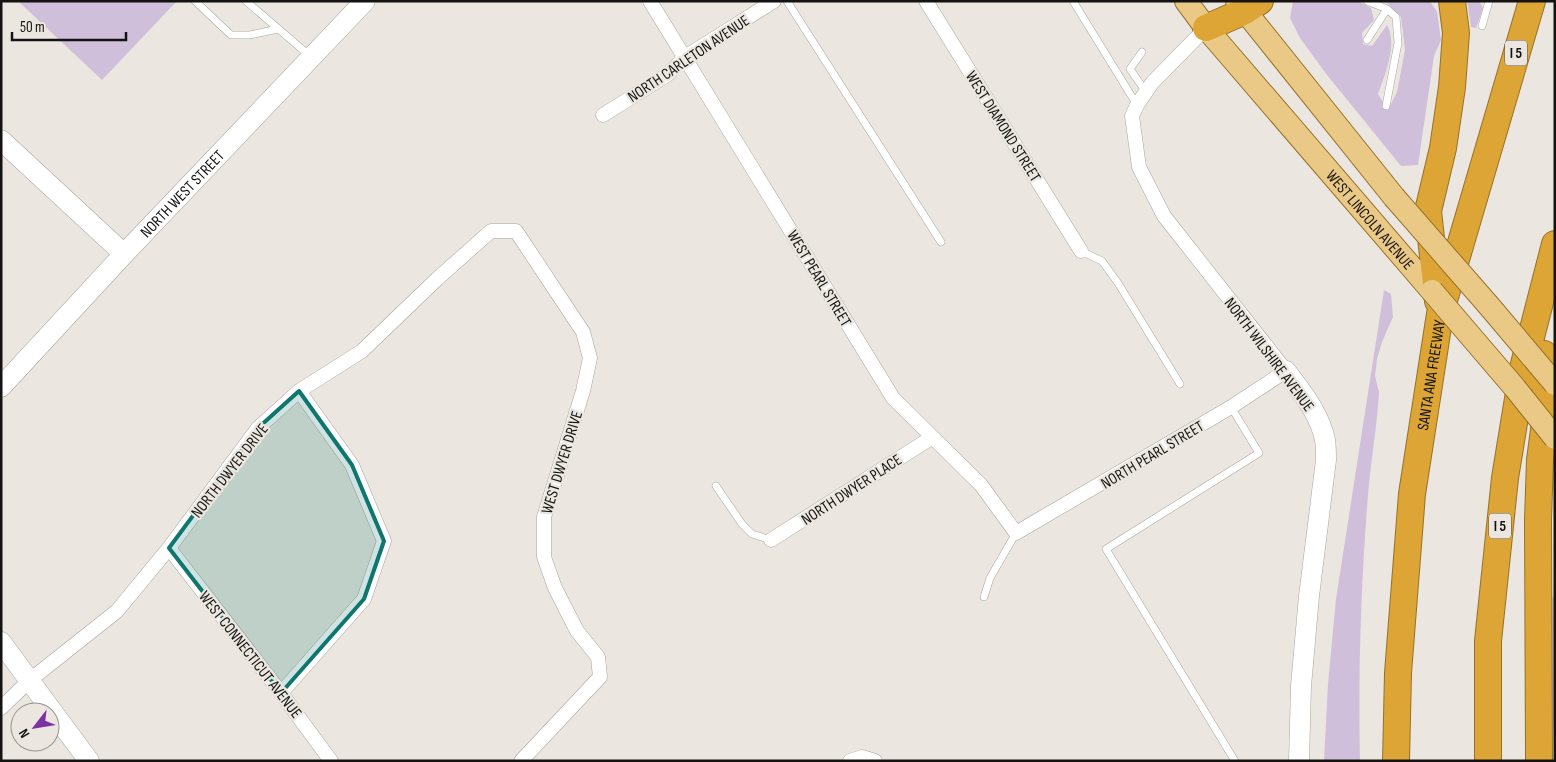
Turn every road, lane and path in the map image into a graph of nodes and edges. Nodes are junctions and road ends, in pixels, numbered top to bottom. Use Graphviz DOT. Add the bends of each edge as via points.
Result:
graph roads {
  1 [pos="195,1"];
  2 [pos="246,1"];
  3 [pos="365,1"];
  4 [pos="650,1"];
  5 [pos="774,1"];
  6 [pos="787,1"];
  7 [pos="926,1"];
  8 [pos="1073,1"];
  9 [pos="1186,1"];
  10 [pos="1218,1"];
  11 [pos="1368,1"];
  12 [pos="1452,1"];
  13 [pos="1489,1"];
  14 [pos="1532,1"];
  15 [pos="1248,4"];
  16 [pos="1387,10"];
  17 [pos="1482,26"];
  18 [pos="1206,28"];
  19 [pos="278,29"];
  20 [pos="1367,40"];
  21 [pos="1142,52"];
  22 [pos="685,57"];
  23 [pos="311,58"];
  24 [pos="1146,92"];
  25 [pos="1137,105"];
  26 [pos="1386,106"];
  27 [pos="603,115"];
  28 [pos="1,140"];
  29 [pos="516,231"];
  30 [pos="941,242"];
  31 [pos="1555,244"];
  32 [pos="1081,251"];
  33 [pos="124,254"];
  34 [pos="1541,294"];
  35 [pos="1440,314"];
  36 [pos="1286,371"];
  37 [pos="1180,384"];
  38 [pos="1555,384"];
  39 [pos="1,387"];
  40 [pos="299,391"];
  41 [pos="1231,407"];
  42 [pos="931,438"];
  43 [pos="1555,438"];
  44 [pos="716,486"];
  45 [pos="1016,534"];
  46 [pos="771,540"];
  47 [pos="169,548"];
  48 [pos="984,597"];
  49 [pos="1,642"];
  50 [pos="30,680"];
  51 [pos="282,692"];
  52 [pos="1,708"];
  53 [pos="89,761"];
  54 [pos="331,761"];
  55 [pos="522,761"];
  56 [pos="1234,761"];
  57 [pos="1299,761"];
  58 [pos="1396,761"];
  59 [pos="1488,761"];
  60 [pos="1538,761"];
  1 -- 19 [label="lane" via="230,35"];
  2 -- 19 [label="lane"];
  3 -- 23 [label="street, NORTH WEST STREET"];
  4 -- 22 [label="street, WEST PEARL STREET"];
  5 -- 22 [label="street, NORTH CARLETON AVENUE"];
  6 -- 30 [label="lane"];
  7 -- 32 [label="street, WEST DIAMOND STREET"];
  8 -- 25 [label="lane"];
  9 -- 18 [label="main road, WEST LINCOLN AVENUE"];
  10 -- 18 [label="highway"];
  11 -- 16 [label="lane"];
  12 -- 35 [label="highway" via="1456,33 1452,87 1443,148 1428,211"];
  13 -- 17 [label="lane"];
  14 -- 35 [label="highway, SANTA ANA FREEWAY / I 5"];
  15 -- 18 [label="highway"];
  15 -- 38 [label="main road, WEST LINCOLN AVENUE, bridge" via="1394,197"];
  16 -- 20 [label="lane"];
  16 -- 26 [label="lane" via="1396,17 1398,43"];
  18 -- 24 [label="street, NORTH WILSHIRE AVENUE"];
  18 -- 43 [label="main road, WEST LINCOLN AVENUE, bridge"];
  19 -- 23 [label="lane"];
  21 -- 24 [label="lane" via="1130,70"];
  22 -- 27 [label="street, NORTH CARLETON AVENUE" via="667,75"];
  22 -- 42 [label="street, WEST PEARL STREET" via="893,398"];
  23 -- 33 [label="street, NORTH WEST STREET"];
  24 -- 25 [label="street, NORTH WILSHIRE AVENUE"];
  25 -- 36 [label="street, NORTH WILSHIRE AVENUE" via="1132,116 1140,168 1164,216"];
  28 -- 33 [label="street"];
  29 -- 40 [label="street, NORTH DWYER DRIVE" via="491,232 362,351"];
  29 -- 55 [label="street, WEST DWYER DRIVE" via="584,332 590,358 544,517 544,557 577,632 598,657 600,677"];
  31 -- 34 [label="highway, I 5"];
  32 -- 37 [label="lane" via="1102,261"];
  33 -- 39 [label="street, NORTH WEST STREET"];
  34 -- 59 [label="highway, I 5" via="1523,368 1504,488 1488,641"];
  34 -- 60 [label="highway" via="1546,407 1538,520"];
  35 -- 58 [label="highway, SANTA ANA FREEWAY / I 5" via="1412,494 1398,673"];
  36 -- 41 [label="street, NORTH PEARL STREET"];
  36 -- 57 [label="street, NORTH WILSHIRE AVENUE" via="1317,417 1325,440 1326,460 1309,596 1301,686"];
  40 -- 47 [label="street, NORTH DWYER DRIVE" via="258,428"];
  40 -- 51 [label="street" via="352,464 384,541 364,599"];
  41 -- 45 [label="street, NORTH PEARL STREET"];
  41 -- 56 [label="lane" via="1259,453 1106,549"];
  42 -- 45 [label="street, WEST PEARL STREET" via="981,485"];
  42 -- 46 [label="street, NORTH DWYER PLACE"];
  44 -- 46 [label="lane" via="752,534"];
  45 -- 48 [label="lane" via="990,578"];
  47 -- 50 [label="street, NORTH DWYER DRIVE" via="117,611"];
  47 -- 51 [label="street, WEST CONNECTICUT AVENUE"];
  49 -- 50 [label="street"];
  50 -- 52 [label="street"];
  50 -- 53 [label="street"];
  51 -- 54 [label="street, WEST CONNECTICUT AVENUE"];
}
